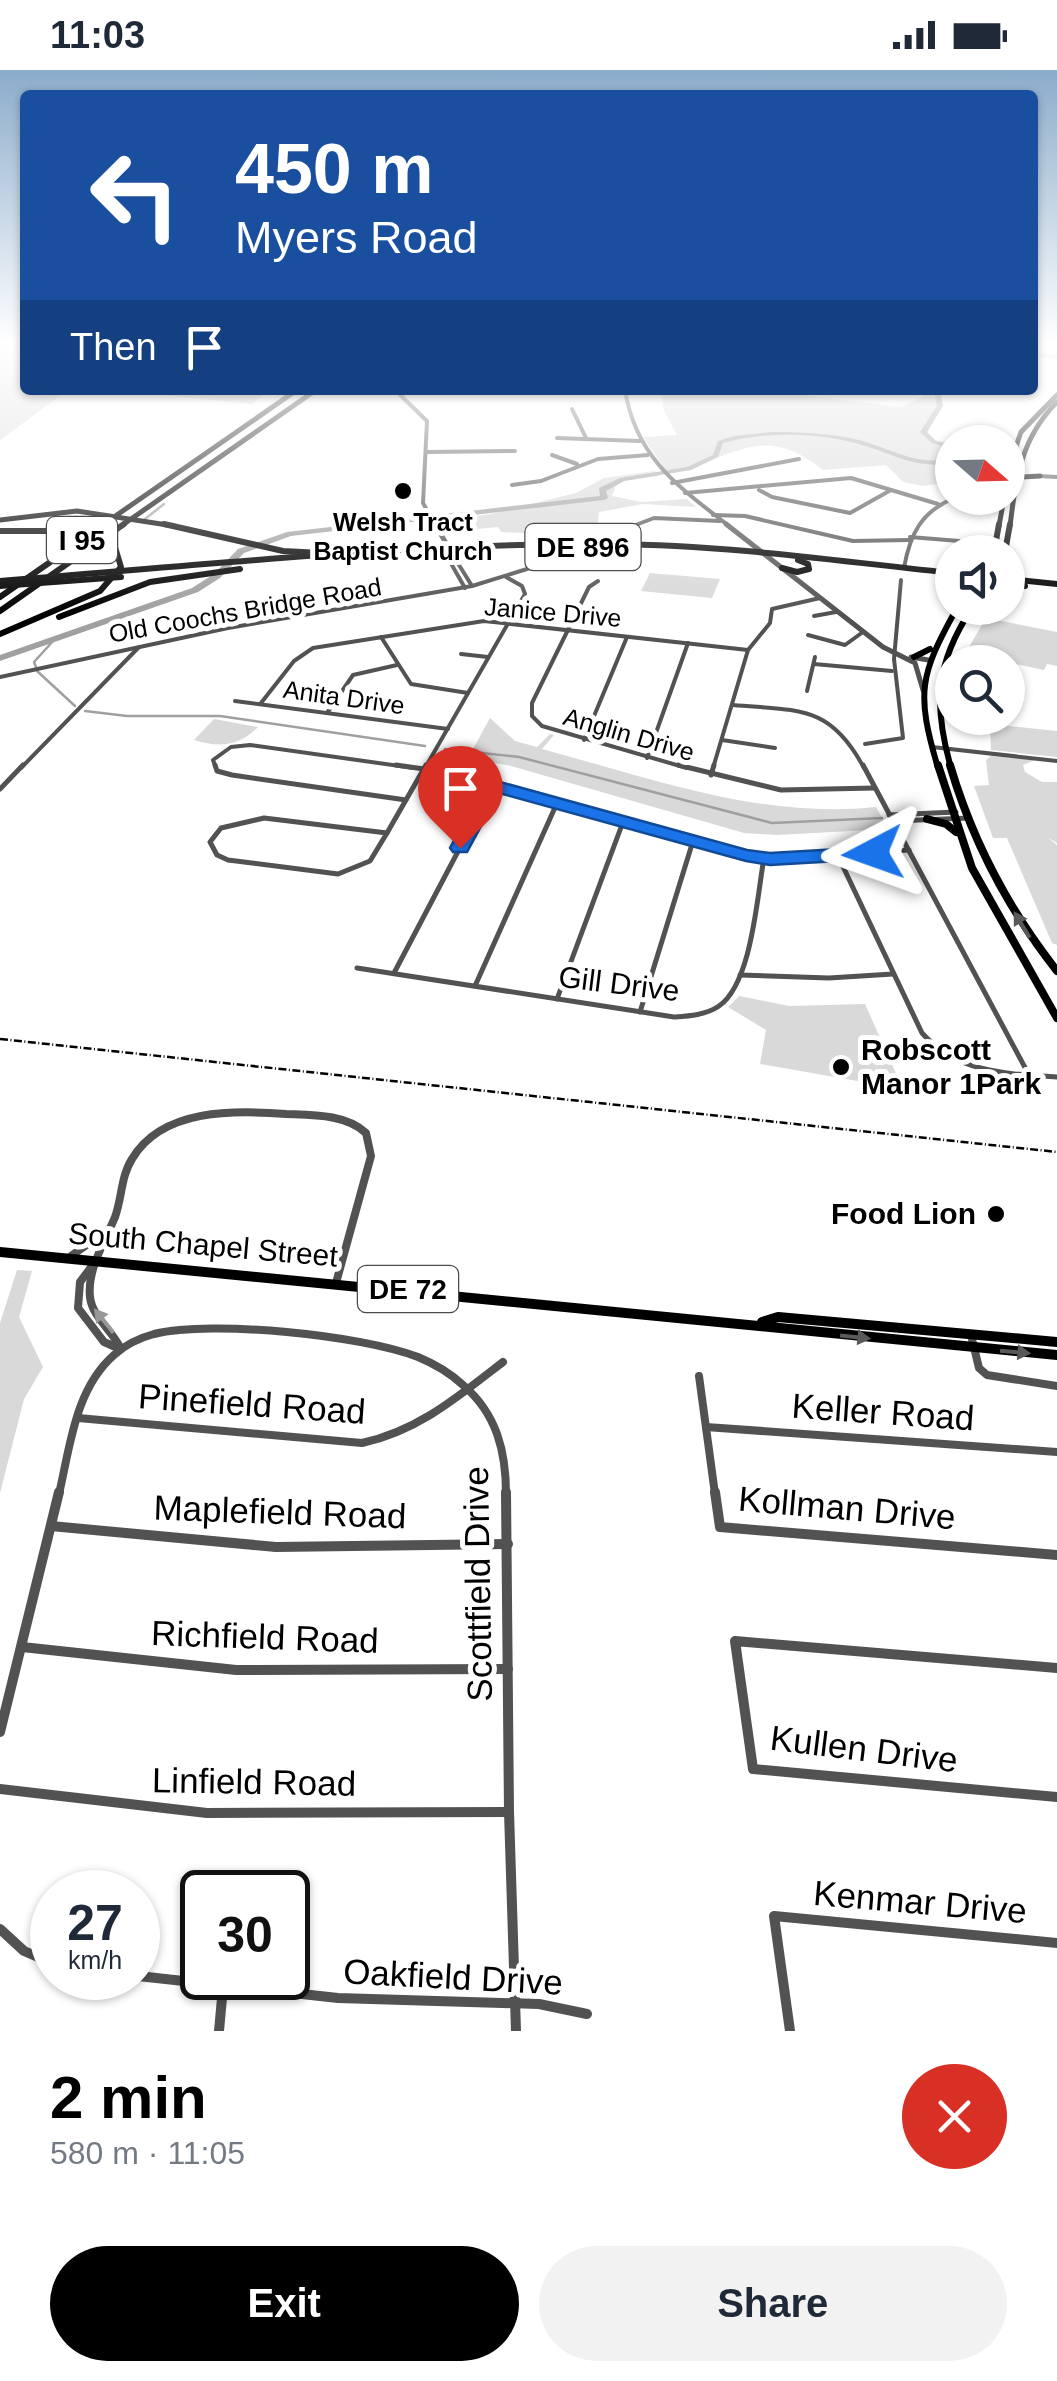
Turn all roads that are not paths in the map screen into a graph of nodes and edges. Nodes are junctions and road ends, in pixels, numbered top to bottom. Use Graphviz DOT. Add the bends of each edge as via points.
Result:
graph roads {
  1 [pos="237,433"];
  2 [pos="252,433"];
  3 [pos="426,433"];
  4 [pos="583,433"];
  5 [pos="636,433"];
  6 [pos="557,438"];
  7 [pos="587,440"];
  8 [pos="640,441"];
  9 [pos="428,452"];
  10 [pos="515,452"];
  11 [pos="552,455"];
  12 [pos="648,455"];
  13 [pos="799,459"];
  14 [pos="578,464"];
  15 [pos="1025,472"];
  16 [pos="1025,474"];
  17 [pos="1040,476"];
  18 [pos="1025,477"];
  19 [pos="1057,477"];
  20 [pos="672,483"];
  21 [pos="512,484"];
  22 [pos="758,488"];
  23 [pos="892,490"];
  24 [pos="684,493"];
  25 [pos="935,503"];
  26 [pos="935,506"];
  27 [pos="713,515"];
  28 [pos="0,520"];
  29 [pos="720,521"];
  30 [pos="0,531"];
  31 [pos="742,537"];
  32 [pos="909,539"];
  33 [pos="935,540"];
  34 [pos="632,545"];
  35 [pos="447,551"];
  36 [pos="742,551"];
  37 [pos="469,552"];
  38 [pos="424,554"];
  39 [pos="361,555"];
  40 [pos="766,555"];
  41 [pos="798,560"];
  42 [pos="553,561"];
  43 [pos="453,562"];
  44 [pos="829,564"];
  45 [pos="242,567"];
  46 [pos="782,568"];
  47 [pos="904,568"];
  48 [pos="213,570"];
  49 [pos="935,573"];
  50 [pos="935,573"];
  51 [pos="790,574"];
  52 [pos="122,577"];
  53 [pos="75,578"];
  54 [pos="506,578"];
  55 [pos="801,578"];
  56 [pos="901,580"];
  57 [pos="598,581"];
  58 [pos="0,583"];
  59 [pos="1025,583"];
  60 [pos="1057,586"];
  61 [pos="469,587"];
  62 [pos="0,598"];
  63 [pos="820,598"];
  64 [pos="0,611"];
  65 [pos="836,612"];
  66 [pos="814,616"];
  67 [pos="508,623"];
  68 [pos="946,625"];
  69 [pos="568,630"];
  70 [pos="863,632"];
  71 [pos="808,635"];
  72 [pos="380,636"];
  73 [pos="627,636"];
  74 [pos="0,637"];
  75 [pos="688,644"];
  76 [pos="140,646"];
  77 [pos="890,647"];
  78 [pos="932,648"];
  79 [pos="748,650"];
  80 [pos="461,654"];
  81 [pos="914,657"];
  82 [pos="488,658"];
  83 [pos="904,658"];
  84 [pos="928,660"];
  85 [pos="892,662"];
  86 [pos="397,664"];
  87 [pos="892,671"];
  88 [pos="935,674"];
  89 [pos="0,676"];
  90 [pos="923,690"];
  91 [pos="808,691"];
  92 [pos="468,693"];
  93 [pos="235,700"];
  94 [pos="261,703"];
  95 [pos="733,705"];
  96 [pos="326,713"];
  97 [pos="448,729"];
  98 [pos="944,735"];
  99 [pos="584,740"];
  100 [pos="722,740"];
  101 [pos="865,744"];
  102 [pos="932,747"];
  103 [pos="774,748"];
  104 [pos="947,749"];
  105 [pos="647,758"];
  106 [pos="1057,761"];
  107 [pos="424,768"];
  108 [pos="711,774"];
  109 [pos="461,779"];
  110 [pos="493,786"];
  111 [pos="874,788"];
  112 [pos="0,789"];
  113 [pos="406,800"];
  114 [pos="556,803"];
  115 [pos="953,815"];
  116 [pos="968,815"];
  117 [pos="891,818"];
  118 [pos="927,819"];
  119 [pos="623,822"];
  120 [pos="387,833"];
  121 [pos="958,834"];
  122 [pos="693,841"];
  123 [pos="908,850"];
  124 [pos="838,856"];
  125 [pos="764,858"];
  126 [pos="356,968"];
  127 [pos="1057,971"];
  128 [pos="394,974"];
  129 [pos="892,974"];
  130 [pos="740,975"];
  131 [pos="475,986"];
  132 [pos="557,999"];
  133 [pos="640,1012"];
  134 [pos="1057,1018"];
  135 [pos="1029,1075"];
  136 [pos="1057,1077"];
  137 [pos="110,1228"];
  138 [pos="0,1252"];
  139 [pos="68,1258"];
  140 [pos="96,1260"];
  141 [pos="336,1282"];
  142 [pos="759,1322"];
  143 [pos="971,1335"];
  144 [pos="1057,1342"];
  145 [pos="974,1348"];
  146 [pos="121,1349"];
  147 [pos="1057,1355"];
  148 [pos="503,1362"];
  149 [pos="699,1376"];
  150 [pos="1057,1386"];
  151 [pos="468,1388"];
  152 [pos="78,1418"];
  153 [pos="706,1427"];
  154 [pos="1057,1452"];
  155 [pos="51,1526"];
  156 [pos="508,1544"];
  157 [pos="1057,1554"];
  158 [pos="22,1647"];
  159 [pos="1057,1668"];
  160 [pos="508,1669"];
  161 [pos="0,1732"];
  162 [pos="0,1789"];
  163 [pos="1057,1797"];
  164 [pos="508,1812"];
  165 [pos="0,1929"];
  166 [pos="1057,1943"];
  167 [pos="30,1954"];
  168 [pos="310,1995"];
  169 [pos="222,2000"];
  170 [pos="516,2006"];
  171 [pos="587,2014"];
  172 [pos="219,2031"];
  173 [pos="516,2031"];
  174 [pos="790,2031"];
  1 -- 62 [label="highway, I 95"];
  2 -- 64 [label="highway, I 95"];
  3 -- 9 [label="street"];
  4 -- 7 [label="street"];
  5 -- 8 [label="street"];
  6 -- 7 [label="street"];
  7 -- 8 [label="street"];
  8 -- 12 [label="street"];
  9 -- 10 [label="street"];
  9 -- 35 [label="street" via="422,499"];
  11 -- 14 [label="street"];
  12 -- 14 [label="street"];
  12 -- 20 [label="street"];
  13 -- 20 [label="street"];
  14 -- 21 [label="street" via="542,481"];
  15 -- 17 [label="main road"];
  16 -- 17 [label="street"];
  17 -- 18 [label="main road"];
  17 -- 19 [label="street"];
  20 -- 24 [label="street"];
  22 -- 23 [label="street" via="851,478"];
  22 -- 23 [label="street" via="847,514"];
  22 -- 24 [label="street"];
  23 -- 25 [label="street"];
  24 -- 27 [label="street"];
  26 -- 32 [label="street"];
  27 -- 29 [label="street"];
  27 -- 32 [label="street" via="746,516 853,541"];
  28 -- 39 [label="highway" via="104,511 270,548"];
  29 -- 31 [label="street"];
  29 -- 34 [label="street" via="645,520 631,528"];
  30 -- 74 [label="highway" via="76,531 115,548 121,567 89,597"];
  31 -- 36 [label="main road" via="748,546"];
  31 -- 40 [label="street"];
  32 -- 33 [label="street"];
  32 -- 47 [label="street"];
  34 -- 35 [label="main road, DE 896"];
  34 -- 36 [label="main road, DE 896"];
  35 -- 37 [label="main road, DE 896"];
  35 -- 38 [label="main road, DE 896"];
  35 -- 39 [label="main road, DE 896"];
  35 -- 43 [label="street"];
  36 -- 40 [label="main road, DE 896"];
  37 -- 40 [label="main road, DE 896" via="610,547"];
  37 -- 43 [label="main road"];
  38 -- 43 [label="main road"];
  38 -- 45 [label="main road, DE 896"];
  39 -- 45 [label="main road, DE 896"];
  40 -- 41 [label="main road, DE 896"];
  40 -- 46 [label="street"];
  40 -- 47 [label="main road, DE 896"];
  41 -- 44 [label="main road, DE 896"];
  41 -- 46 [label="main road" via="809,569"];
  42 -- 54 [label="street, Old Coochs Bridge Road"];
  43 -- 61 [label="street"];
  44 -- 50 [label="main road, DE 896"];
  44 -- 55 [label="main road"];
  45 -- 48 [label="highway"];
  46 -- 51 [label="street"];
  47 -- 49 [label="main road, DE 896"];
  48 -- 52 [label="main road"];
  48 -- 53 [label="main road"];
  48 -- 74 [label="highway" via="150,582"];
  51 -- 55 [label="main road"];
  52 -- 53 [label="highway"];
  53 -- 58 [label="highway"];
  54 -- 61 [label="street, Old Coochs Bridge Road"];
  54 -- 67 [label="street" via="525,592"];
  55 -- 63 [label="street"];
  56 -- 77 [label="street"];
  57 -- 69 [label="street, Anglin Drive"];
  59 -- 60 [label="main road"];
  61 -- 76 [label="street, Old Coochs Bridge Road"];
  63 -- 65 [label="street"];
  63 -- 79 [label="street" via="775,607"];
  65 -- 66 [label="street"];
  65 -- 70 [label="street"];
  67 -- 69 [label="street, Janice Drive"];
  67 -- 72 [label="street, Janice Drive"];
  67 -- 82 [label="street"];
  68 -- 78 [label="main road"];
  69 -- 73 [label="street, Janice Drive"];
  69 -- 99 [label="street, Anglin Drive" via="530,710 542,726"];
  70 -- 71 [label="street" via="845,645"];
  70 -- 77 [label="street"];
  72 -- 86 [label="street"];
  72 -- 94 [label="street, Janice Drive" via="308,651"];
  73 -- 75 [label="street, Janice Drive"];
  73 -- 99 [label="street"];
  75 -- 79 [label="street, Janice Drive"];
  75 -- 105 [label="street"];
  76 -- 89 [label="street, Old Coochs Bridge Road"];
  76 -- 112 [label="street"];
  77 -- 81 [label="street"];
  77 -- 83 [label="street"];
  77 -- 85 [label="street"];
  78 -- 81 [label="main road"];
  78 -- 84 [label="main road"];
  79 -- 95 [label="street"];
  80 -- 82 [label="street"];
  81 -- 84 [label="street"];
  82 -- 92 [label="street"];
  83 -- 85 [label="street"];
  83 -- 90 [label="street" via="916,664"];
  84 -- 88 [label="main road"];
  84 -- 90 [label="main road"];
  85 -- 87 [label="street"];
  86 -- 92 [label="street" via="415,686"];
  86 -- 96 [label="street" via="354,674"];
  87 -- 91 [label="street" via="814,660"];
  87 -- 101 [label="street" via="903,738"];
  90 -- 102 [label="main road"];
  92 -- 97 [label="street"];
  93 -- 94 [label="street, Anita Drive"];
  94 -- 96 [label="street, Anita Drive"];
  95 -- 100 [label="street"];
  95 -- 111 [label="street" via="811,715 836,726"];
  96 -- 97 [label="street, Anita Drive"];
  97 -- 107 [label="street"];
  98 -- 104 [label="main road"];
  99 -- 105 [label="street, Anglin Drive"];
  100 -- 103 [label="street"];
  100 -- 108 [label="street"];
  102 -- 104 [label="street"];
  102 -- 115 [label="main road"];
  104 -- 106 [label="street"];
  104 -- 116 [label="main road"];
  105 -- 108 [label="street, Anglin Drive"];
  107 -- 113 [label="street"];
  107 -- 113 [label="street" via="250,745 230,747 213,760 217,771 232,776"];
  108 -- 111 [label="street, Anglin Drive" via="781,790"];
  109 -- 110 [label="street"];
  110 -- 114 [label="street"];
  110 -- 128 [label="street"];
  111 -- 117 [label="street"];
  113 -- 120 [label="street"];
  114 -- 119 [label="street"];
  114 -- 131 [label="street"];
  115 -- 116 [label="street"];
  115 -- 117 [label="street"];
  115 -- 118 [label="street"];
  115 -- 121 [label="main road"];
  127 -- 116 [label="main road, one-way" via="1020,923"];
  117 -- 118 [label="street"];
  117 -- 123 [label="street"];
  118 -- 121 [label="main road"];
  119 -- 122 [label="street"];
  119 -- 132 [label="street"];
  120 -- 120 [label="street" via="370,861 338,874 228,860 210,842 219,828 252,816"];
  121 -- 134 [label="main road"];
  122 -- 125 [label="street"];
  122 -- 133 [label="street"];
  123 -- 124 [label="street"];
  123 -- 135 [label="street"];
  124 -- 125 [label="street"];
  124 -- 129 [label="street"];
  125 -- 130 [label="street"];
  126 -- 128 [label="street, Gill Drive"];
  128 -- 131 [label="street, Gill Drive"];
  129 -- 130 [label="street"];
  129 -- 135 [label="street" via="938,1054"];
  130 -- 133 [label="street, Gill Drive" via="726,1000 703,1013"];
  131 -- 132 [label="street, Gill Drive"];
  132 -- 133 [label="street, Gill Drive"];
  135 -- 136 [label="street"];
  137 -- 139 [label="street"];
  137 -- 140 [label="street"];
  137 -- 141 [label="street" via="127,1164 171,1126 231,1112 344,1121 363,1130 372,1149"];
  138 -- 139 [label="main road, South Chapel Street / DE 72"];
  139 -- 140 [label="main road, South Chapel Street / DE 72"];
  140 -- 141 [label="main road, South Chapel Street / DE 72"];
  146 -- 140 [label="street, one-way" via="91,1301"];
  140 -- 146 [label="street" via="80,1282 78,1308 104,1342"];
  141 -- 142 [label="main road, South Chapel Street / DE 72"];
  142 -- 143 [label="main road, South Chapel Street / DE 72" via="778,1318"];
  142 -- 145 [label="main road, South Chapel Street / DE 72, one-way" via="778,1330"];
  143 -- 144 [label="main road, South Chapel Street / DE 72"];
  143 -- 145 [label="street"];
  145 -- 147 [label="main road, South Chapel Street / DE 72, one-way"];
  145 -- 150 [label="street" via="987,1376"];
  146 -- 151 [label="street, Scottfield Drive" via="150,1334 184,1328 369,1345 428,1361"];
  146 -- 152 [label="street" via="94,1376"];
  148 -- 151 [label="street, Pinefield Road"];
  149 -- 153 [label="street, Kollman Drive"];
  151 -- 152 [label="street, Pinefield Road" via="406,1432 360,1444"];
  151 -- 156 [label="street, Scottfield Drive" via="489,1414 503,1448"];
  152 -- 155 [label="street"];
  153 -- 154 [label="street, Keller Road"];
  153 -- 157 [label="street, Kollman Drive" via="720,1527"];
  155 -- 156 [label="street, Maplefield Road" via="262,1546"];
  155 -- 158 [label="street"];
  156 -- 160 [label="street, Scottfield Drive"];
  158 -- 160 [label="street, Richfield Road" via="224,1669"];
  158 -- 161 [label="street"];
  159 -- 163 [label="street, Kullen Drive" via="735,1641 753,1768"];
  160 -- 164 [label="street, Scottfield Drive"];
  162 -- 164 [label="street, Linfield Road" via="208,1812"];
  164 -- 170 [label="street, Scottfield Drive"];
  165 -- 167 [label="street"];
  166 -- 174 [label="street, Kenmar Drive" via="774,1916"];
  168 -- 170 [label="street, Oakfield Drive"];
  169 -- 172 [label="street"];
  170 -- 171 [label="street, Oakfield Drive" via="556,2005"];
  170 -- 173 [label="street, Scottfield Drive"];
}
